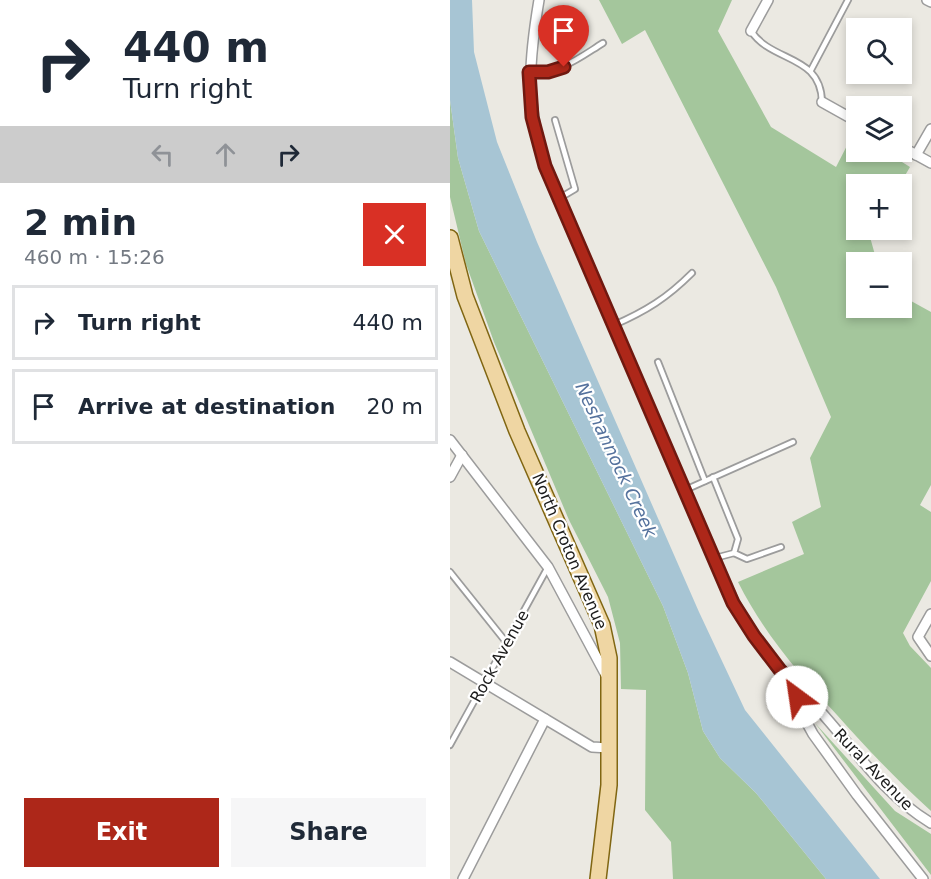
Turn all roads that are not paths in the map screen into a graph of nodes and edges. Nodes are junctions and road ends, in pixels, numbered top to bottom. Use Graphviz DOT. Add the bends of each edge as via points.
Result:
graph roads {
  1 [pos="539,0"];
  2 [pos="768,0"];
  3 [pos="848,0"];
  4 [pos="751,31"];
  5 [pos="603,43"];
  6 [pos="811,70"];
  7 [pos="529,72"];
  8 [pos="822,102"];
  9 [pos="846,115"];
  10 [pos="555,120"];
  11 [pos="931,129"];
  12 [pos="912,153"];
  13 [pos="916,155"];
  14 [pos="931,163"];
  15 [pos="558,199"];
  16 [pos="450,238"];
  17 [pos="692,273"];
  18 [pos="614,324"];
  19 [pos="657,362"];
  20 [pos="450,440"];
  21 [pos="793,442"];
  22 [pos="462,455"];
  23 [pos="450,477"];
  24 [pos="712,477"];
  25 [pos="705,481"];
  26 [pos="685,490"];
  27 [pos="781,547"];
  28 [pos="735,553"];
  29 [pos="714,559"];
  30 [pos="548,567"];
  31 [pos="450,572"];
  32 [pos="931,614"];
  33 [pos="506,642"];
  34 [pos="931,656"];
  35 [pos="450,662"];
  36 [pos="609,681"];
  37 [pos="484,683"];
  38 [pos="795,685"];
  39 [pos="546,719"];
  40 [pos="450,745"];
  41 [pos="609,748"];
  42 [pos="931,823"];
  43 [pos="463,879"];
  44 [pos="598,879"];
  45 [pos="923,879"];
  1 -- 7 [label="street, Rural Avenue"];
  2 -- 4 [label="street"];
  3 -- 6 [label="lane"];
  4 -- 6 [label="lane" via="757,40"];
  5 -- 7 [label="lane" via="564,67"];
  6 -- 8 [label="lane" via="819,84"];
  7 -- 15 [label="street, Rural Avenue" via="536,136"];
  8 -- 9 [label="street"];
  10 -- 15 [label="lane" via="575,189"];
  11 -- 13 [label="street"];
  12 -- 13 [label="street"];
  13 -- 14 [label="street"];
  15 -- 18 [label="street, Rural Avenue"];
  16 -- 36 [label="main road, North Croton Avenue" via="465,296 517,430 603,625"];
  17 -- 18 [label="lane" via="661,301"];
  18 -- 26 [label="street, Rural Avenue"];
  19 -- 25 [label="lane"];
  20 -- 22 [label="street"];
  21 -- 24 [label="lane"];
  22 -- 23 [label="street"];
  22 -- 30 [label="street"];
  24 -- 25 [label="lane"];
  24 -- 28 [label="lane" via="738,539"];
  25 -- 26 [label="lane"];
  26 -- 29 [label="street, Rural Avenue"];
  27 -- 28 [label="lane" via="747,559"];
  28 -- 29 [label="lane"];
  29 -- 38 [label="street, Rural Avenue" via="745,623"];
  30 -- 33 [label="lane, Rock Avenue"];
  30 -- 36 [label="street"];
  31 -- 33 [label="lane"];
  32 -- 34 [label="street" via="918,638"];
  33 -- 37 [label="lane, Rock Avenue"];
  35 -- 37 [label="street"];
  36 -- 41 [label="main road, North Croton Avenue"];
  37 -- 39 [label="street"];
  37 -- 40 [label="lane, Rock Avenue"];
  38 -- 42 [label="street, Rural Avenue" via="891,791"];
  38 -- 45 [label="street" via="802,714 813,734"];
  39 -- 41 [label="street" via="592,747"];
  39 -- 43 [label="street"];
  41 -- 44 [label="main road, North Croton Avenue"];
}
